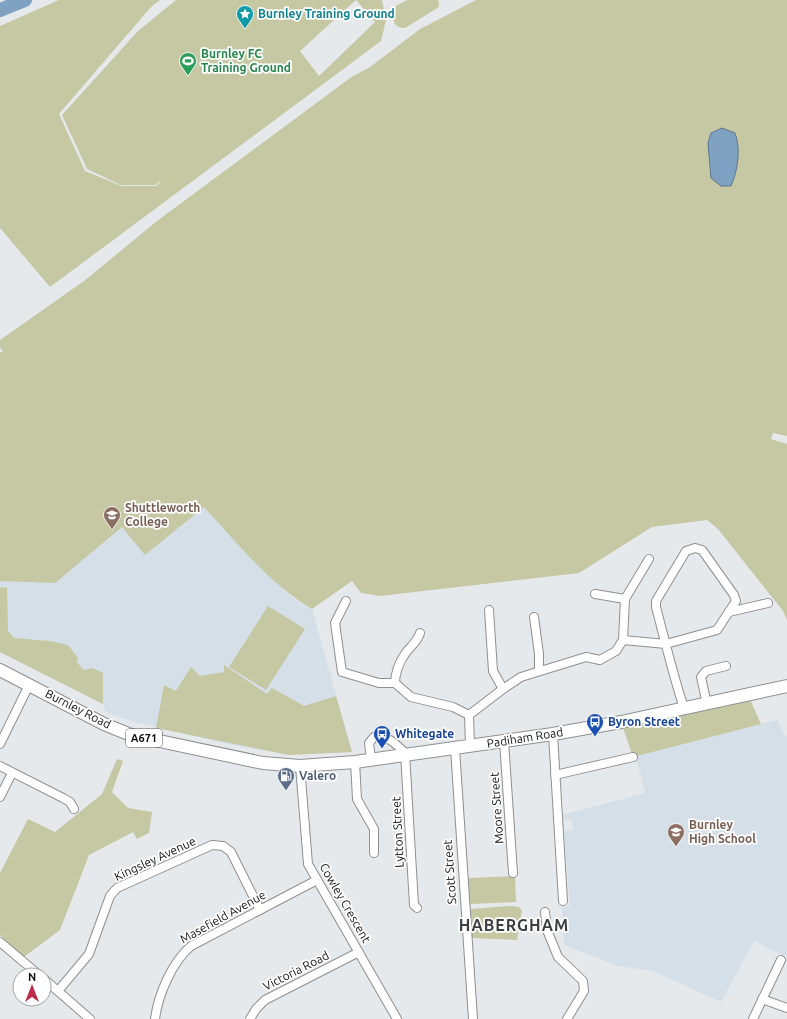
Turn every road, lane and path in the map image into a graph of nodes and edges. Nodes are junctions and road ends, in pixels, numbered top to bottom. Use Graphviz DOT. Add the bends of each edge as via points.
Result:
graph roads {
  1 [pos="649,560"];
  2 [pos="595,594"];
  3 [pos="625,599"];
  4 [pos="346,601"];
  5 [pos="768,603"];
  6 [pos="489,610"];
  7 [pos="729,612"];
  8 [pos="534,617"];
  9 [pos="420,633"];
  10 [pos="623,640"];
  11 [pos="666,644"];
  12 [pos="726,666"];
  13 [pos="0,670"];
  14 [pos="539,670"];
  15 [pos="787,681"];
  16 [pos="395,683"];
  17 [pos="29,685"];
  18 [pos="787,686"];
  19 [pos="503,688"];
  20 [pos="748,695"];
  21 [pos="707,704"];
  22 [pos="684,708"];
  23 [pos="469,715"];
  24 [pos="553,734"];
  25 [pos="504,741"];
  26 [pos="0,744"];
  27 [pos="470,746"];
  28 [pos="455,748"];
  29 [pos="405,754"];
  30 [pos="633,757"];
  31 [pos="371,759"];
  32 [pos="355,762"];
  33 [pos="0,766"];
  34 [pos="300,766"];
  35 [pos="12,774"];
  36 [pos="555,775"];
  37 [pos="0,798"];
  38 [pos="74,809"];
  39 [pos="374,853"];
  40 [pos="513,873"];
  41 [pos="318,880"];
  42 [pos="563,901"];
  43 [pos="417,908"];
  44 [pos="260,910"];
  45 [pos="545,912"];
  46 [pos="0,942"];
  47 [pos="359,952"];
  48 [pos="781,960"];
  49 [pos="30,967"];
  50 [pos="52,986"];
  51 [pos="58,991"];
  52 [pos="762,999"];
  53 [pos="787,1008"];
  54 [pos="90,1019"];
  55 [pos="155,1019"];
  56 [pos="250,1019"];
  57 [pos="397,1019"];
  58 [pos="473,1019"];
  59 [pos="567,1019"];
  60 [pos="754,1019"];
  1 -- 3 [label="street"];
  2 -- 3 [label="street"];
  3 -- 10 [label="street"];
  4 -- 16 [label="street" via="336,623 342,672 379,683"];
  5 -- 7 [label="street"];
  6 -- 19 [label="street" via="493,671"];
  7 -- 11 [label="street" via="717,630"];
  7 -- 11 [label="street" via="736,601 734,595 702,550 695,548 686,551 656,601"];
  8 -- 14 [label="street" via="540,654"];
  9 -- 16 [label="street" via="418,640 405,654 395,676"];
  10 -- 11 [label="street"];
  10 -- 14 [label="street" via="616,651 600,660 586,657"];
  11 -- 22 [label="street"];
  12 -- 21 [label="street" via="706,671 701,677"];
  13 -- 17 [label="main road, Burnley Road / A671"];
  14 -- 19 [label="street"];
  15 -- 20 [label="main road, Padiham Road / A671"];
  16 -- 23 [label="street" via="411,697 453,707"];
  17 -- 26 [label="street"];
  17 -- 34 [label="main road, Burnley Road / A671" via="131,735 263,763"];
  18 -- 20 [label="main road, Padiham Road / A671"];
  19 -- 23 [label="street"];
  20 -- 21 [label="main road, Padiham Road / A671"];
  21 -- 22 [label="main road, Padiham Road / A671"];
  22 -- 24 [label="main road, Padiham Road / A671"];
  23 -- 27 [label="street"];
  24 -- 25 [label="main road, Padiham Road / A671"];
  24 -- 36 [label="street"];
  25 -- 27 [label="main road, Padiham Road / A671"];
  25 -- 40 [label="street, Moore Street"];
  27 -- 28 [label="main road, Padiham Road / A671"];
  28 -- 29 [label="main road, Padiham Road / A671"];
  28 -- 58 [label="street, Scott Street"];
  29 -- 31 [label="main road, Padiham Road / A671"];
  29 -- 31 [label="street" via="382,735 374,737 369,743"];
  29 -- 43 [label="street, Lytton Street" via="414,905"];
  30 -- 36 [label="street"];
  31 -- 32 [label="main road, Padiham Road / A671"];
  32 -- 34 [label="main road, Padiham Road / A671"];
  32 -- 39 [label="street" via="358,799 374,829"];
  33 -- 35 [label="street"];
  34 -- 41 [label="street, Cowley Crescent" via="308,864"];
  35 -- 37 [label="street"];
  35 -- 38 [label="street" via="63,798 70,802"];
  36 -- 42 [label="street"];
  41 -- 44 [label="street, Masefield Avenue"];
  41 -- 47 [label="street, Cowley Crescent"];
  44 -- 51 [label="street, Kingsley Avenue" via="231,852 223,846 212,845 117,888 110,896 89,954"];
  44 -- 55 [label="street, Masefield Avenue" via="182,953 167,982"];
  45 -- 59 [label="street" via="547,930 558,957 583,981 584,991"];
  46 -- 49 [label="street"];
  47 -- 56 [label="street, Victoria Road" via="265,1000"];
  47 -- 57 [label="street, Cowley Crescent"];
  48 -- 52 [label="street"];
  50 -- 51 [label="street"];
  51 -- 54 [label="street"];
  52 -- 53 [label="street"];
  52 -- 60 [label="street"];
}
